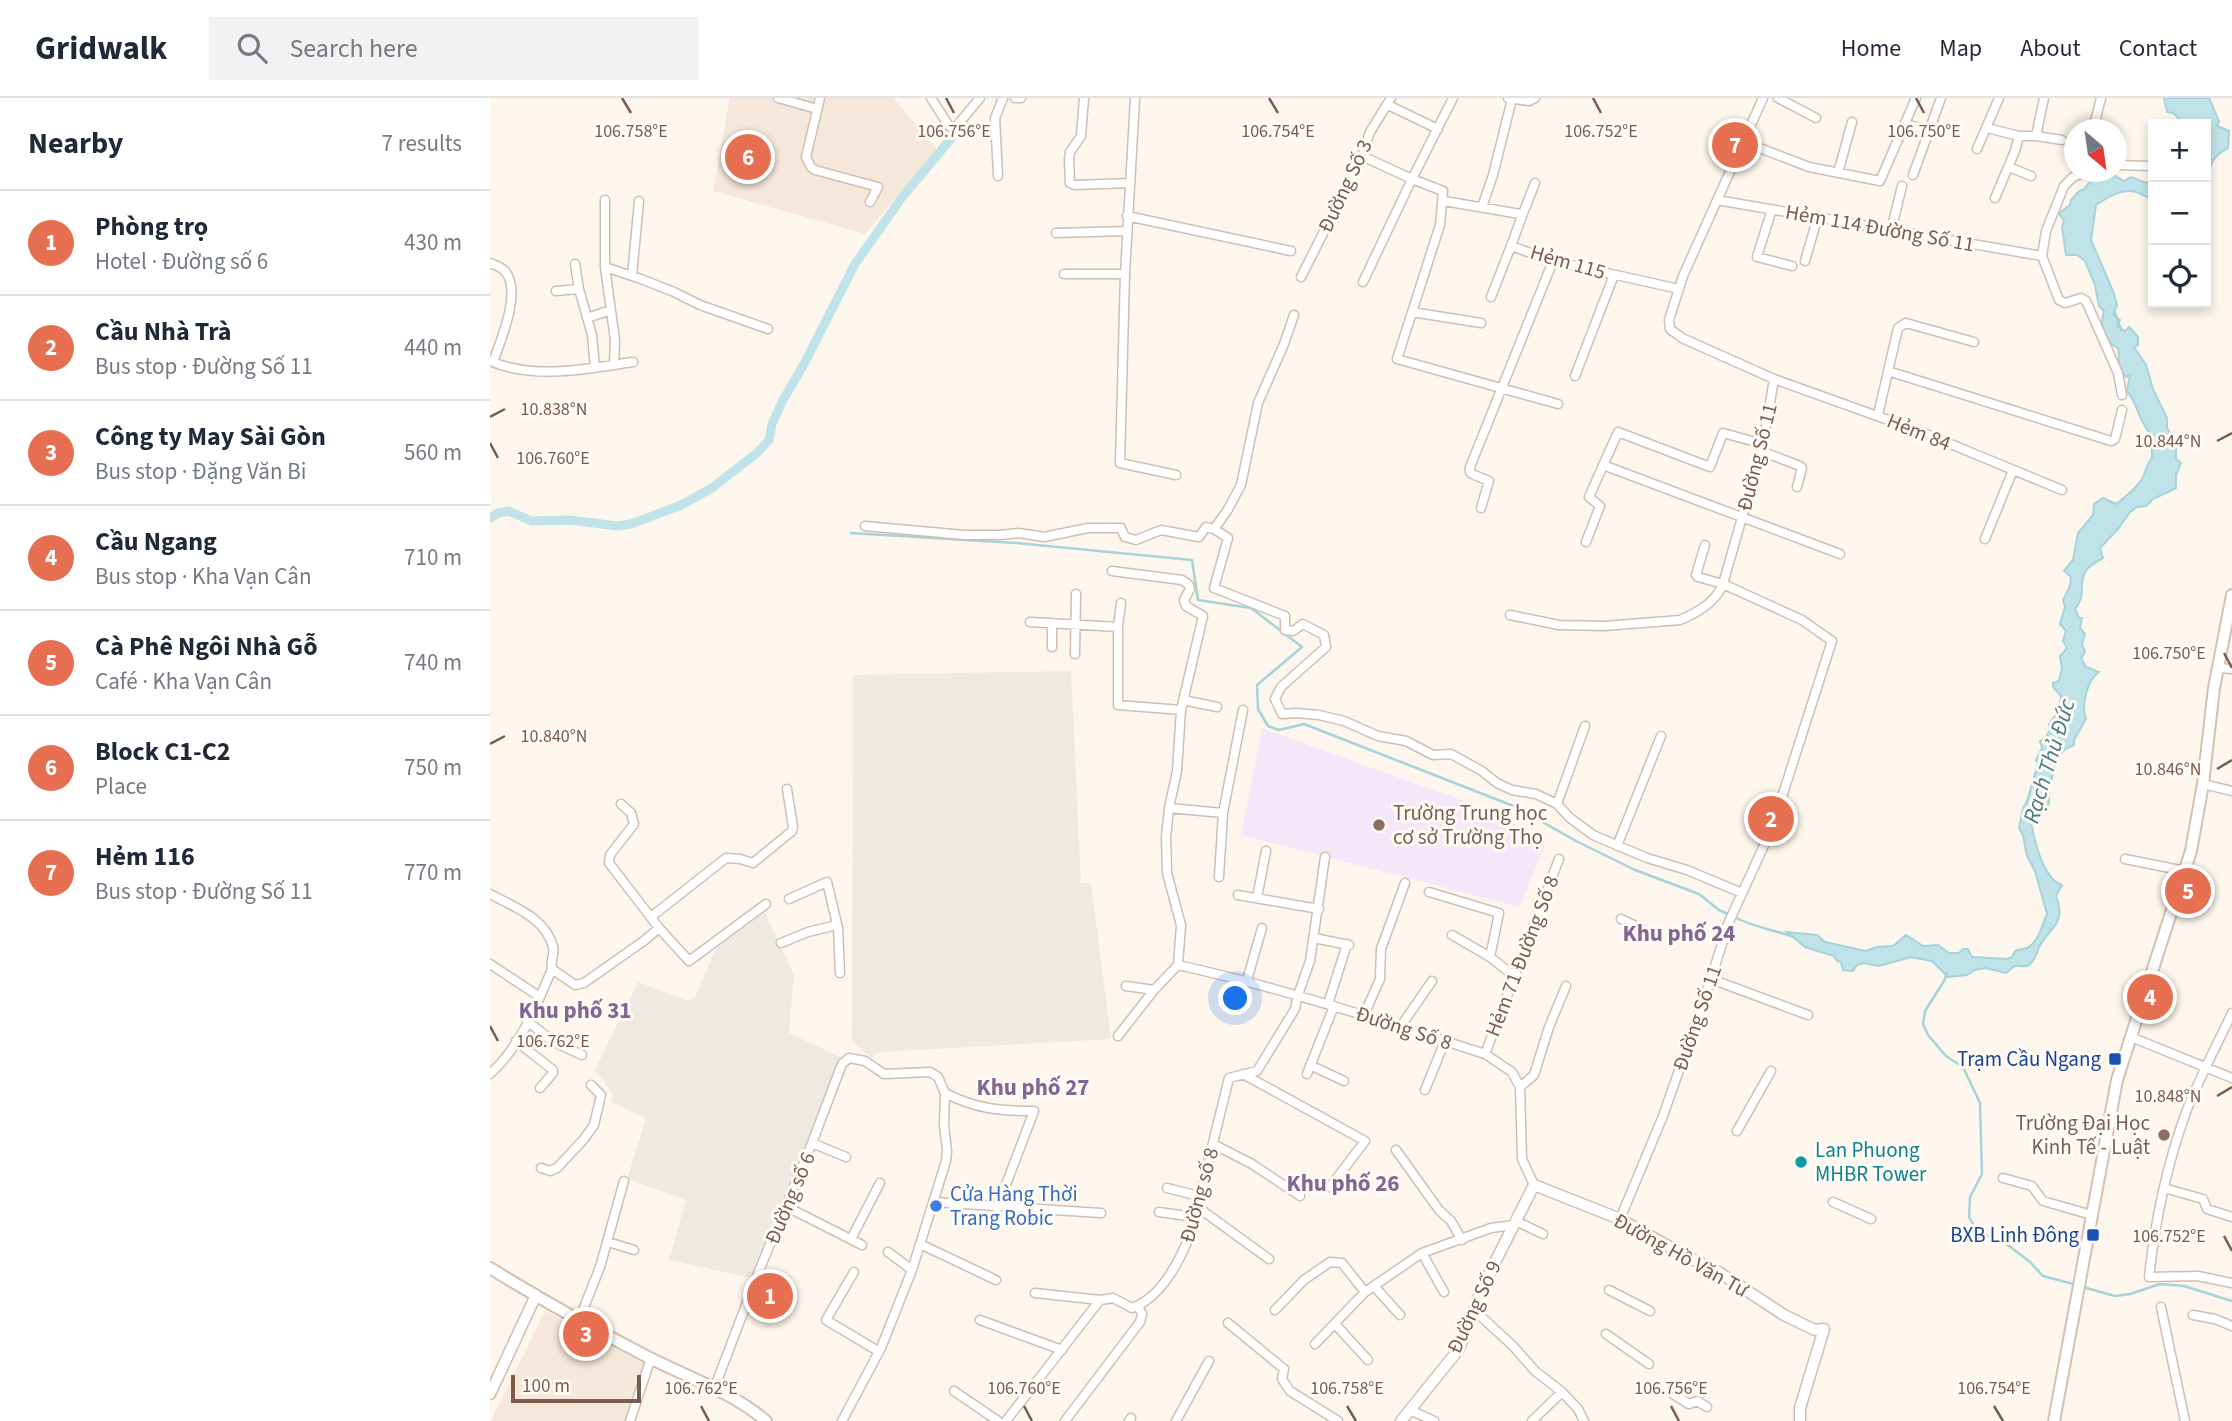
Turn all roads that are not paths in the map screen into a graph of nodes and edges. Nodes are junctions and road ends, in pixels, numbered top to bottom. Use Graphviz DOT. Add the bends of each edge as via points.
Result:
graph roads {
  1 [pos="778,98"];
  2 [pos="820,98"];
  3 [pos="931,98"];
  4 [pos="980,98"];
  5 [pos="1003,98"];
  6 [pos="1015,98"];
  7 [pos="1021,98"];
  8 [pos="1084,98"];
  9 [pos="1135,98"];
  10 [pos="1453,98"];
  11 [pos="1535,98"];
  12 [pos="1763,98"];
  13 [pos="1779,98"];
  14 [pos="1916,98"];
  15 [pos="1941,98"];
  16 [pos="1999,98"];
  17 [pos="2044,98"];
  18 [pos="2101,98"];
  19 [pos="1510,99"];
  20 [pos="1390,101"];
  21 [pos="817,109"];
  22 [pos="1816,118"];
  23 [pos="2096,119"];
  24 [pos="1852,122"];
  25 [pos="1904,124"];
  26 [pos="1987,128"];
  27 [pos="1438,129"];
  28 [pos="1929,131"];
  29 [pos="2019,136"];
  30 [pos="2036,136"];
  31 [pos="2062,140"];
  32 [pos="1744,142"];
  33 [pos="1977,149"];
  34 [pos="1362,156"];
  35 [pos="2127,165"];
  36 [pos="2148,166"];
  37 [pos="2009,167"];
  38 [pos="1838,173"];
  39 [pos="1913,174"];
  40 [pos="998,176"];
  41 [pos="2031,176"];
  42 [pos="1412,179"];
  43 [pos="2068,182"];
  44 [pos="1129,183"];
  45 [pos="1535,183"];
  46 [pos="1902,186"];
  47 [pos="1995,198"];
  48 [pos="605,200"];
  49 [pos="1717,200"];
  50 [pos="639,201"];
  51 [pos="1444,201"];
  52 [pos="870,202"];
  53 [pos="1482,207"];
  54 [pos="1772,209"];
  55 [pos="1128,216"];
  56 [pos="1522,216"];
  57 [pos="1818,216"];
  58 [pos="1127,231"];
  59 [pos="1891,231"];
  60 [pos="1056,233"];
  61 [pos="1511,246"];
  62 [pos="1291,251"];
  63 [pos="2042,256"];
  64 [pos="1553,261"];
  65 [pos="1805,261"];
  66 [pos="490,263"];
  67 [pos="575,264"];
  68 [pos="1792,266"];
  69 [pos="605,267"];
  70 [pos="1064,274"];
  71 [pos="1125,274"];
  72 [pos="1614,275"];
  73 [pos="632,276"];
  74 [pos="1301,277"];
  75 [pos="1363,282"];
  76 [pos="579,289"];
  77 [pos="1679,289"];
  78 [pos="556,291"];
  79 [pos="1491,297"];
  80 [pos="611,310"];
  81 [pos="1412,312"];
  82 [pos="1294,315"];
  83 [pos="587,318"];
  84 [pos="1481,323"];
  85 [pos="768,329"];
  86 [pos="1974,342"];
  87 [pos="491,361"];
  88 [pos="633,362"];
  89 [pos="614,365"];
  90 [pos="595,368"];
  91 [pos="1888,371"];
  92 [pos="1575,376"];
  93 [pos="1774,379"];
  94 [pos="1503,389"];
  95 [pos="2122,395"];
  96 [pos="1559,404"];
  97 [pos="2122,410"];
  98 [pos="1878,415"];
  99 [pos="1762,447"];
  100 [pos="1603,465"];
  101 [pos="2013,470"];
  102 [pos="1176,475"];
  103 [pos="1797,487"];
  104 [pos="2062,490"];
  105 [pos="1481,508"];
  106 [pos="1742,518"];
  107 [pos="865,526"];
  108 [pos="1214,529"];
  109 [pos="1985,539"];
  110 [pos="1586,542"];
  111 [pos="1705,545"];
  112 [pos="1840,554"];
  113 [pos="1112,572"];
  114 [pos="1723,584"];
  115 [pos="1076,594"];
  116 [pos="2232,595"];
  117 [pos="1121,603"];
  118 [pos="1510,615"];
  119 [pos="1030,622"];
  120 [pos="1052,623"];
  121 [pos="1076,625"];
  122 [pos="1118,627"];
  123 [pos="1052,648"];
  124 [pos="1075,654"];
  125 [pos="2217,668"];
  126 [pos="2232,669"];
  127 [pos="1183,700"];
  128 [pos="1217,707"];
  129 [pos="1181,710"];
  130 [pos="1243,710"];
  131 [pos="1585,726"];
  132 [pos="1661,736"];
  133 [pos="2203,784"];
  134 [pos="788,789"];
  135 [pos="2232,792"];
  136 [pos="621,804"];
  137 [pos="1557,804"];
  138 [pos="1169,808"];
  139 [pos="1223,813"];
  140 [pos="1617,846"];
  141 [pos="1266,851"];
  142 [pos="1325,857"];
  143 [pos="1559,859"];
  144 [pos="2125,859"];
  145 [pos="2185,871"];
  146 [pos="1219,877"];
  147 [pos="1405,883"];
  148 [pos="1429,892"];
  149 [pos="490,894"];
  150 [pos="1741,894"];
  151 [pos="1238,895"];
  152 [pos="1257,898"];
  153 [pos="789,899"];
  154 [pos="766,904"];
  155 [pos="1319,909"];
  156 [pos="650,917"];
  157 [pos="1621,919"];
  158 [pos="837,925"];
  159 [pos="659,928"];
  160 [pos="1262,928"];
  161 [pos="1642,929"];
  162 [pos="1452,935"];
  163 [pos="1314,938"];
  164 [pos="781,943"];
  165 [pos="1490,957"];
  166 [pos="490,964"];
  167 [pos="1178,965"];
  168 [pos="552,968"];
  169 [pos="840,974"];
  170 [pos="1514,976"];
  171 [pos="1711,979"];
  172 [pos="1247,980"];
  173 [pos="1432,981"];
  174 [pos="1126,986"];
  175 [pos="1566,986"];
  176 [pos="1154,990"];
  177 [pos="1298,995"];
  178 [pos="540,997"];
  179 [pos="1331,1005"];
  180 [pos="2232,1013"];
  181 [pos="1364,1015"];
  182 [pos="1808,1015"];
  183 [pos="527,1021"];
  184 [pos="1401,1026"];
  185 [pos="1118,1036"];
  186 [pos="2131,1037"];
  187 [pos="516,1041"];
  188 [pos="1446,1041"];
  189 [pos="1485,1054"];
  190 [pos="582,1055"];
  191 [pos="2204,1069"];
  192 [pos="1771,1071"];
  193 [pos="490,1074"];
  194 [pos="1243,1074"];
  195 [pos="2232,1078"];
  196 [pos="1344,1081"];
  197 [pos="592,1085"];
  198 [pos="1520,1087"];
  199 [pos="540,1088"];
  200 [pos="1425,1090"];
  201 [pos="945,1093"];
  202 [pos="1737,1131"];
  203 [pos="813,1143"];
  204 [pos="1213,1144"];
  205 [pos="1396,1150"];
  206 [pos="846,1157"];
  207 [pos="541,1168"];
  208 [pos="2003,1178"];
  209 [pos="624,1181"];
  210 [pos="880,1183"];
  211 [pos="1534,1185"];
  212 [pos="1331,1187"];
  213 [pos="1167,1188"];
  214 [pos="2164,1188"];
  215 [pos="1199,1196"];
  216 [pos="1300,1196"];
  217 [pos="933,1202"];
  218 [pos="1833,1202"];
  219 [pos="1196,1206"];
  220 [pos="787,1207"];
  221 [pos="997,1208"];
  222 [pos="1159,1212"];
  223 [pos="1101,1213"];
  224 [pos="2092,1215"];
  225 [pos="1194,1217"];
  226 [pos="2232,1217"];
  227 [pos="1620,1219"];
  228 [pos="1871,1219"];
  229 [pos="1515,1223"];
  230 [pos="1543,1234"];
  231 [pos="852,1239"];
  232 [pos="1462,1240"];
  233 [pos="608,1242"];
  234 [pos="920,1244"];
  235 [pos="862,1245"];
  236 [pos="634,1250"];
  237 [pos="888,1252"];
  238 [pos="1422,1253"];
  239 [pos="1269,1259"];
  240 [pos="490,1268"];
  241 [pos="912,1270"];
  242 [pos="854,1272"];
  243 [pos="996,1280"];
  244 [pos="2232,1283"];
  245 [pos="1374,1286"];
  246 [pos="1609,1290"];
  247 [pos="1444,1292"];
  248 [pos="1035,1293"];
  249 [pos="1365,1293"];
  250 [pos="536,1295"];
  251 [pos="1100,1300"];
  252 [pos="1139,1306"];
  253 [pos="2161,1307"];
  254 [pos="1275,1310"];
  255 [pos="1474,1310"];
  256 [pos="1650,1311"];
  257 [pos="1400,1315"];
  258 [pos="2193,1315"];
  259 [pos="579,1320"];
  260 [pos="980,1320"];
  261 [pos="1228,1324"];
  262 [pos="1335,1324"];
  263 [pos="2232,1326"];
  264 [pos="1606,1334"];
  265 [pos="1315,1344"];
  266 [pos="1062,1350"];
  267 [pos="878,1351"];
  268 [pos="651,1358"];
  269 [pos="1368,1360"];
  270 [pos="1209,1361"];
  271 [pos="1649,1364"];
  272 [pos="715,1389"];
  273 [pos="954,1391"];
  274 [pos="1562,1392"];
  275 [pos="490,1394"];
  276 [pos="1673,1394"];
  277 [pos="1707,1407"];
  278 [pos="1410,1410"];
  279 [pos="1321,1417"];
  280 [pos="2054,1420"];
  281 [pos="630,1421"];
  282 [pos="766,1421"];
  283 [pos="842,1421"];
  284 [pos="998,1421"];
  285 [pos="1006,1421"];
  286 [pos="1065,1421"];
  287 [pos="1176,1421"];
  288 [pos="1338,1421"];
  289 [pos="1401,1421"];
  290 [pos="1434,1421"];
  291 [pos="1532,1421"];
  292 [pos="1584,1421"];
  293 [pos="1800,1421"];
  294 [pos="2067,1421"];
  295 [pos="2185,1421"];
  1 -- 21 [label="street"];
  2 -- 21 [label="street"];
  3 -- 4 [label="street" via="954,129"];
  5 -- 40 [label="street" via="995,118"];
  6 -- 7 [label="street"];
  8 -- 44 [label="street" via="1081,136 1069,159 1070,183"];
  9 -- 44 [label="street"];
  10 -- 27 [label="street"];
  11 -- 19 [label="street"];
  12 -- 32 [label="street, Đường Số 11"];
  13 -- 22 [label="street"];
  14 -- 25 [label="street"];
  15 -- 28 [label="street"];
  16 -- 26 [label="street"];
  17 -- 30 [label="street"];
  18 -- 23 [label="street"];
  19 -- 53 [label="street"];
  20 -- 27 [label="street"];
  20 -- 34 [label="street, Đường Số 3" via="1370,132"];
  21 -- 52 [label="street" via="807,162 815,170 878,187"];
  24 -- 38 [label="street"];
  25 -- 28 [label="street"];
  25 -- 38 [label="street" via="1880,181"];
  26 -- 29 [label="street"];
  26 -- 33 [label="street"];
  27 -- 42 [label="street"];
  28 -- 39 [label="street"];
  29 -- 30 [label="street"];
  29 -- 37 [label="street"];
  30 -- 31 [label="street"];
  32 -- 38 [label="street"];
  32 -- 49 [label="street, Đường Số 11"];
  34 -- 42 [label="street"];
  34 -- 74 [label="street, Đường Số 3"];
  35 -- 36 [label="street"];
  37 -- 41 [label="street"];
  37 -- 47 [label="street"];
  42 -- 51 [label="street" via="1443,191"];
  42 -- 75 [label="street"];
  43 -- 63 [label="street" via="2046,231"];
  44 -- 55 [label="street"];
  45 -- 56 [label="street"];
  46 -- 59 [label="street"];
  48 -- 69 [label="street"];
  49 -- 54 [label="street, Hẻm 114 Đường Số 11"];
  49 -- 77 [label="street, Đường Số 11"];
  50 -- 73 [label="street"];
  51 -- 53 [label="street"];
  51 -- 81 [label="street"];
  53 -- 56 [label="street"];
  54 -- 57 [label="street, Hẻm 114 Đường Số 11"];
  54 -- 68 [label="street" via="1757,257"];
  55 -- 58 [label="street"];
  55 -- 62 [label="street"];
  56 -- 61 [label="street"];
  57 -- 59 [label="street, Hẻm 114 Đường Số 11"];
  57 -- 65 [label="street"];
  58 -- 60 [label="street"];
  58 -- 71 [label="street"];
  59 -- 63 [label="street, Hẻm 114 Đường Số 11"];
  61 -- 64 [label="street, Hẻm 115"];
  61 -- 79 [label="street, Hẻm 115"];
  63 -- 95 [label="street" via="2059,300 2086,301 2118,373"];
  64 -- 72 [label="street, Hẻm 115"];
  64 -- 94 [label="street"];
  66 -- 87 [label="street" via="506,273 512,294"];
  67 -- 76 [label="street"];
  69 -- 73 [label="street"];
  69 -- 80 [label="street"];
  70 -- 71 [label="street"];
  71 -- 102 [label="street" via="1120,463"];
  72 -- 77 [label="street, Hẻm 115"];
  72 -- 92 [label="street"];
  73 -- 85 [label="street"];
  76 -- 78 [label="street"];
  76 -- 83 [label="street"];
  77 -- 93 [label="street, Đường Số 11" via="1670,329"];
  80 -- 83 [label="street"];
  80 -- 89 [label="street"];
  81 -- 84 [label="street"];
  81 -- 94 [label="street" via="1398,359"];
  82 -- 108 [label="street" via="1258,403 1241,485"];
  83 -- 90 [label="street"];
  86 -- 91 [label="street" via="1901,325"];
  87 -- 90 [label="street" via="529,370"];
  88 -- 89 [label="street"];
  89 -- 90 [label="street"];
  91 -- 97 [label="street" via="2111,441"];
  91 -- 98 [label="street"];
  93 -- 98 [label="street, Hẻm 84"];
  93 -- 99 [label="street, Đường Số 11"];
  94 -- 96 [label="street"];
  94 -- 105 [label="street" via="1469,470 1489,481"];
  98 -- 101 [label="street, Hẻm 84"];
  99 -- 100 [label="street" via="1723,433 1710,467 1618,432"];
  99 -- 103 [label="street" via="1802,468"];
  99 -- 106 [label="street, Đường Số 11"];
  100 -- 106 [label="street"];
  100 -- 110 [label="street" via="1589,497 1600,506"];
  101 -- 104 [label="street, Hẻm 84"];
  101 -- 109 [label="street"];
  106 -- 112 [label="street"];
  106 -- 114 [label="street, Đường Số 11"];
  107 -- 108 [label="street" via="964,536 1019,533 1044,537 1088,527 1121,528 1125,537 1136,540 1161,530 1199,537 1206,527"];
  108 -- 137 [label="street" via="1228,538 1214,588 1285,616 1285,630 1303,624 1324,635 1326,648 1281,687 1275,699 1282,714 1332,718 1378,736 1406,741 1433,755 1451,754 1497,783"];
  111 -- 114 [label="street" via="1696,575"];
  113 -- 127 [label="street" via="1182,580 1189,585 1186,606 1203,616"];
  114 -- 118 [label="street" via="1701,609 1667,622 1559,625"];
  114 -- 150 [label="street, Đường Số 11" via="1802,621 1832,641 1772,828"];
  115 -- 121 [label="street"];
  116 -- 125 [label="main road"];
  117 -- 122 [label="street"];
  119 -- 120 [label="street"];
  120 -- 121 [label="street"];
  120 -- 123 [label="street"];
  121 -- 122 [label="street"];
  121 -- 124 [label="street"];
  122 -- 129 [label="street" via="1118,705"];
  125 -- 126 [label="street"];
  125 -- 133 [label="main road"];
  127 -- 128 [label="street"];
  127 -- 129 [label="street"];
  129 -- 138 [label="street"];
  130 -- 139 [label="street"];
  131 -- 137 [label="street"];
  132 -- 140 [label="street"];
  133 -- 135 [label="street"];
  133 -- 145 [label="main road"];
  134 -- 156 [label="street" via="792,831 752,863 726,858"];
  136 -- 156 [label="street" via="634,824 609,861"];
  137 -- 140 [label="street" via="1586,830"];
  138 -- 139 [label="street"];
  138 -- 167 [label="street" via="1167,873 1181,925"];
  139 -- 146 [label="street"];
  140 -- 150 [label="street"];
  141 -- 152 [label="street"];
  142 -- 155 [label="street, Đường số 8"];
  143 -- 170 [label="street, Hẻm 71 Đường Số 8"];
  144 -- 145 [label="street"];
  145 -- 186 [label="main road"];
  147 -- 181 [label="street" via="1381,949 1380,979"];
  148 -- 165 [label="street" via="1499,913"];
  149 -- 168 [label="street" via="534,918 547,931 554,952"];
  150 -- 171 [label="street, Đường Số 11"];
  151 -- 152 [label="street"];
  152 -- 155 [label="street"];
  153 -- 158 [label="street" via="827,882"];
  154 -- 159 [label="street" via="689,961"];
  155 -- 163 [label="street, Đường số 8"];
  156 -- 159 [label="street"];
  157 -- 161 [label="street"];
  158 -- 164 [label="street"];
  158 -- 169 [label="street"];
  159 -- 168 [label="street" via="584,983 575,985"];
  160 -- 172 [label="street"];
  162 -- 165 [label="street"];
  163 -- 177 [label="street, Đường số 8"];
  163 -- 179 [label="street" via="1348,945"];
  165 -- 170 [label="street"];
  166 -- 178 [label="street"];
  167 -- 172 [label="street, Đường Số 8"];
  167 -- 176 [label="street"];
  168 -- 178 [label="street"];
  170 -- 189 [label="street, Hẻm 71 Đường Số 8"];
  171 -- 182 [label="street"];
  171 -- 227 [label="street, Đường Số 11" via="1663,1116"];
  172 -- 177 [label="street, Đường Số 8"];
  173 -- 184 [label="street"];
  174 -- 176 [label="street"];
  175 -- 198 [label="street" via="1534,1075"];
  176 -- 185 [label="street"];
  177 -- 179 [label="street, Đường Số 8"];
  177 -- 194 [label="street, Đường số 8" via="1295,1009 1257,1071"];
  178 -- 183 [label="street"];
  179 -- 181 [label="street, Đường Số 8"];
  179 -- 196 [label="street" via="1308,1070"];
  180 -- 191 [label="street"];
  181 -- 184 [label="street, Đường Số 8"];
  183 -- 187 [label="street"];
  183 -- 190 [label="street" via="554,1042"];
  184 -- 188 [label="street, Đường Số 8"];
  186 -- 191 [label="street"];
  186 -- 224 [label="main road" via="2117,1080"];
  187 -- 193 [label="street"];
  187 -- 199 [label="street" via="553,1070"];
  188 -- 189 [label="street, Đường Số 8"];
  188 -- 200 [label="street"];
  189 -- 198 [label="street, Đường Số 8" via="1512,1072"];
  191 -- 195 [label="street"];
  191 -- 214 [label="street"];
  192 -- 202 [label="street"];
  194 -- 204 [label="street, Đường số 8" via="1229,1078"];
  194 -- 212 [label="street" via="1366,1141"];
  197 -- 207 [label="street" via="601,1096 594,1125 557,1168"];
  198 -- 211 [label="street" via="1522,1159"];
  201 -- 203 [label="street, Đường số 6" via="938,1077 930,1072 884,1074 865,1061 849,1058 842,1064"];
  201 -- 217 [label="street" via="947,1151"];
  201 -- 221 [label="street" via="968,1105 1034,1111"];
  203 -- 206 [label="street"];
  203 -- 220 [label="street, Đường số 6"];
  204 -- 215 [label="street, Đường số 8"];
  204 -- 216 [label="street"];
  205 -- 232 [label="street"];
  208 -- 224 [label="street" via="2032,1186 2043,1201"];
  209 -- 233 [label="street"];
  210 -- 231 [label="street"];
  211 -- 227 [label="street, Đường Hồ Văn Tư"];
  211 -- 229 [label="street, Đường Số 9"];
  213 -- 215 [label="street"];
  214 -- 226 [label="street" via="2203,1199 2207,1209"];
  214 -- 244 [label="street" via="2148,1277 2198,1276"];
  215 -- 219 [label="street, Đường số 8"];
  217 -- 221 [label="street"];
  217 -- 234 [label="street"];
  218 -- 228 [label="street"];
  219 -- 225 [label="street, Đường số 8"];
  219 -- 239 [label="street"];
  220 -- 231 [label="street"];
  220 -- 272 [label="street, Đường số 6"];
  221 -- 223 [label="street"];
  222 -- 225 [label="street"];
  224 -- 280 [label="main road"];
  225 -- 252 [label="street, Đường số 8" via="1182,1255 1153,1297"];
  227 -- 293 [label="street, Đường Hồ Văn Tư" via="1717,1271 1784,1315 1815,1330 1824,1329"];
  229 -- 230 [label="street"];
  229 -- 232 [label="street"];
  229 -- 255 [label="street, Đường Số 9"];
  231 -- 235 [label="street"];
  232 -- 238 [label="street"];
  233 -- 236 [label="street"];
  233 -- 259 [label="street"];
  234 -- 241 [label="street"];
  234 -- 243 [label="street"];
  237 -- 241 [label="street"];
  238 -- 245 [label="street"];
  238 -- 247 [label="street"];
  240 -- 250 [label="main road"];
  241 -- 267 [label="street"];
  242 -- 267 [label="street" via="826,1320"];
  245 -- 249 [label="street"];
  245 -- 257 [label="street"];
  246 -- 256 [label="street"];
  248 -- 251 [label="street"];
  249 -- 254 [label="street" via="1342,1263 1330,1262 1304,1280"];
  249 -- 262 [label="street"];
  250 -- 259 [label="main road"];
  250 -- 275 [label="street"];
  251 -- 252 [label="street" via="1113,1298 1132,1308"];
  251 -- 266 [label="street"];
  252 -- 286 [label="street" via="1140,1322"];
  253 -- 295 [label="street"];
  255 -- 274 [label="street"];
  255 -- 278 [label="street, Đường Số 9" via="1459,1349"];
  258 -- 263 [label="street"];
  259 -- 268 [label="main road"];
  260 -- 266 [label="street"];
  261 -- 279 [label="street" via="1284,1369 1282,1379 1290,1391"];
  262 -- 265 [label="street"];
  262 -- 269 [label="street"];
  264 -- 271 [label="street"];
  266 -- 285 [label="street"];
  267 -- 283 [label="street"];
  268 -- 272 [label="main road"];
  268 -- 281 [label="street"];
  270 -- 287 [label="street"];
  272 -- 282 [label="main road"];
  273 -- 284 [label="street"];
  274 -- 291 [label="street"];
  274 -- 292 [label="street"];
  276 -- 277 [label="street" via="1689,1404 1697,1401"];
  278 -- 289 [label="street, Đường Số 9"];
  278 -- 290 [label="street"];
  279 -- 288 [label="street"];
  280 -- 294 [label="main road"];
}
